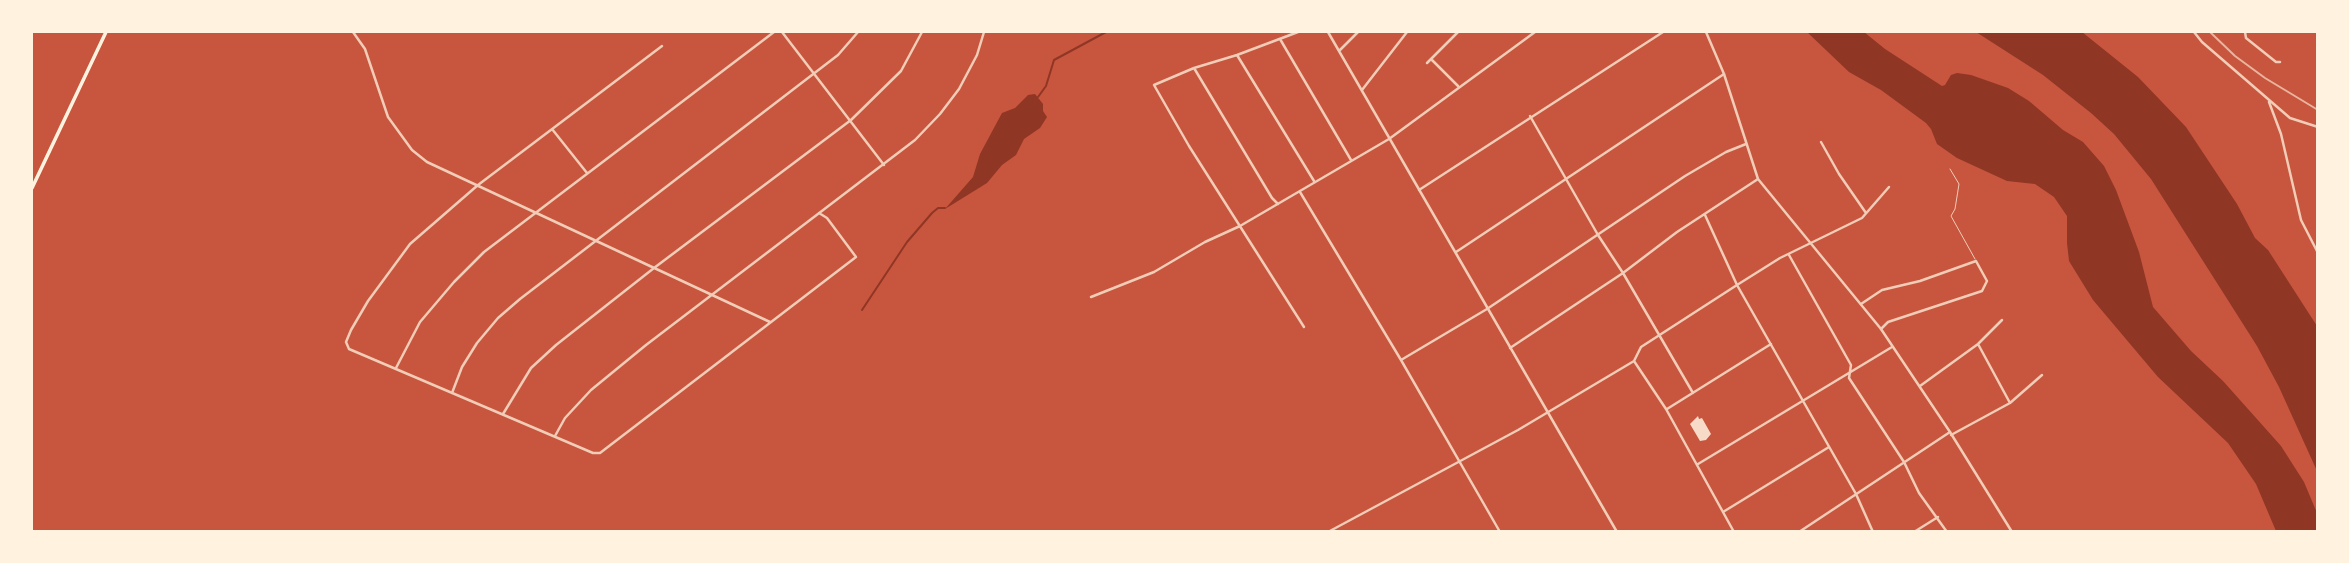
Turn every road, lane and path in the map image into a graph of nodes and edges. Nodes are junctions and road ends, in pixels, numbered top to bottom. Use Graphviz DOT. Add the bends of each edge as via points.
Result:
graph roads {
  1 [pos="106,32"];
  2 [pos="353,32"];
  3 [pos="774,32"];
  4 [pos="782,32"];
  5 [pos="858,32"];
  6 [pos="922,32"];
  7 [pos="984,32"];
  8 [pos="1298,32"];
  9 [pos="1328,32"];
  10 [pos="1358,32"];
  11 [pos="1407,32"];
  12 [pos="1458,32"];
  13 [pos="1535,32"];
  14 [pos="1663,32"];
  15 [pos="1706,32"];
  16 [pos="2194,32"];
  17 [pos="2245,32"];
  18 [pos="1280,39"];
  19 [pos="662,46"];
  20 [pos="1339,50"];
  21 [pos="1237,55"];
  22 [pos="1430,59"];
  23 [pos="2280,62"];
  24 [pos="1427,63"];
  25 [pos="1194,68"];
  26 [pos="815,73"];
  27 [pos="1724,74"];
  28 [pos="1458,86"];
  29 [pos="1362,90"];
  30 [pos="2269,102"];
  31 [pos="1530,116"];
  32 [pos="851,120"];
  33 [pos="2318,127"];
  34 [pos="552,129"];
  35 [pos="1389,139"];
  36 [pos="1821,142"];
  37 [pos="1746,144"];
  38 [pos="1351,160"];
  39 [pos="884,165"];
  40 [pos="1950,169"];
  41 [pos="587,173"];
  42 [pos="1566,179"];
  43 [pos="1758,179"];
  44 [pos="1314,182"];
  45 [pos="478,185"];
  46 [pos="1889,187"];
  47 [pos="32,188"];
  48 [pos="1419,190"];
  49 [pos="1300,192"];
  50 [pos="1278,204"];
  51 [pos="536,213"];
  52 [pos="819,213"];
  53 [pos="1866,213"];
  54 [pos="1705,215"];
  55 [pos="1240,226"];
  56 [pos="1598,235"];
  57 [pos="596,241"];
  58 [pos="1810,244"];
  59 [pos="1456,252"];
  60 [pos="2318,253"];
  61 [pos="1789,255"];
  62 [pos="1976,261"];
  63 [pos="654,268"];
  64 [pos="1623,273"];
  65 [pos="1737,285"];
  66 [pos="712,295"];
  67 [pos="1091,297"];
  68 [pos="1861,304"];
  69 [pos="1487,309"];
  70 [pos="2002,320"];
  71 [pos="771,323"];
  72 [pos="1304,327"];
  73 [pos="1881,329"];
  74 [pos="1658,337"];
  75 [pos="1771,344"];
  76 [pos="1978,344"];
  77 [pos="1892,347"];
  78 [pos="1510,348"];
  79 [pos="1401,359"];
  80 [pos="1634,362"];
  81 [pos="396,368"];
  82 [pos="1850,372"];
  83 [pos="2042,375"];
  84 [pos="1919,387"];
  85 [pos="452,393"];
  86 [pos="1693,393"];
  87 [pos="1803,400"];
  88 [pos="2010,403"];
  89 [pos="1667,409"];
  90 [pos="1548,412"];
  91 [pos="502,415"];
  92 [pos="1951,433"];
  93 [pos="554,437"];
  94 [pos="1829,447"];
  95 [pos="1460,460"];
  96 [pos="1904,461"];
  97 [pos="1698,464"];
  98 [pos="1856,494"];
  99 [pos="1723,512"];
  100 [pos="1938,517"];
  101 [pos="1328,531"];
  102 [pos="1500,531"];
  103 [pos="1617,531"];
  104 [pos="1734,531"];
  105 [pos="1799,531"];
  106 [pos="1873,531"];
  107 [pos="1914,531"];
  108 [pos="1947,531"];
  109 [pos="2011,531"];
  1 -- 47 [label="main road"];
  2 -- 45 [label="street" via="365,50 388,117 399,135 427,162"];
  3 -- 41 [label="street"];
  4 -- 26 [label="street"];
  5 -- 26 [label="street"];
  6 -- 32 [label="street" via="901,71"];
  7 -- 39 [label="street" via="959,89 915,140"];
  8 -- 18 [label="street"];
  9 -- 20 [label="street"];
  10 -- 20 [label="street"];
  11 -- 29 [label="street"];
  12 -- 22 [label="street"];
  13 -- 28 [label="street"];
  14 -- 31 [label="street"];
  15 -- 27 [label="street"];
  16 -- 30 [label="street"];
  17 -- 23 [label="street" via="2246,38"];
  18 -- 21 [label="street"];
  18 -- 38 [label="street"];
  19 -- 34 [label="street"];
  20 -- 29 [label="street"];
  21 -- 25 [label="street"];
  21 -- 44 [label="street"];
  22 -- 24 [label="street"];
  22 -- 28 [label="street"];
  25 -- 50 [label="street"];
  25 -- 55 [label="street" via="1154,85"];
  26 -- 32 [label="street"];
  26 -- 57 [label="street"];
  27 -- 37 [label="street"];
  27 -- 42 [label="street"];
  28 -- 35 [label="street"];
  29 -- 35 [label="street"];
  30 -- 33 [label="street" via="2290,118"];
  30 -- 60 [label="street" via="2301,220"];
  31 -- 42 [label="street"];
  31 -- 48 [label="street"];
  32 -- 39 [label="street"];
  32 -- 63 [label="street"];
  34 -- 41 [label="street"];
  34 -- 45 [label="street"];
  35 -- 38 [label="street"];
  35 -- 48 [label="street"];
  36 -- 53 [label="street"];
  37 -- 43 [label="street"];
  37 -- 56 [label="street" via="1685,176"];
  38 -- 44 [label="street"];
  39 -- 52 [label="street"];
  40 -- 62 [label="lane" via="1959,184 1951,216"];
  41 -- 51 [label="street"];
  42 -- 56 [label="street"];
  42 -- 59 [label="street"];
  43 -- 54 [label="street"];
  43 -- 58 [label="street"];
  44 -- 49 [label="street"];
  45 -- 51 [label="street"];
  45 -- 81 [label="street" via="410,244 351,330 349,349"];
  46 -- 53 [label="street"];
  48 -- 59 [label="street"];
  49 -- 50 [label="street"];
  49 -- 79 [label="street"];
  50 -- 55 [label="street"];
  51 -- 57 [label="street"];
  51 -- 81 [label="street" via="484,252 454,282 420,322"];
  52 -- 66 [label="street"];
  52 -- 71 [label="street" via="856,257"];
  53 -- 58 [label="street"];
  54 -- 64 [label="street"];
  54 -- 65 [label="street"];
  55 -- 67 [label="street" via="1154,272"];
  55 -- 72 [label="street"];
  56 -- 64 [label="street"];
  56 -- 69 [label="street"];
  57 -- 63 [label="street"];
  57 -- 85 [label="street" via="498,318 462,367"];
  58 -- 61 [label="street"];
  58 -- 68 [label="street"];
  59 -- 69 [label="street"];
  61 -- 65 [label="street"];
  61 -- 82 [label="street" via="1851,365"];
  62 -- 68 [label="street" via="1882,290"];
  62 -- 73 [label="street" via="1987,281 1982,291 1908,314"];
  63 -- 66 [label="street"];
  63 -- 91 [label="street" via="531,368"];
  64 -- 74 [label="street"];
  64 -- 78 [label="street"];
  65 -- 74 [label="street"];
  65 -- 75 [label="street"];
  66 -- 71 [label="street"];
  66 -- 93 [label="street" via="591,390"];
  68 -- 73 [label="street"];
  69 -- 78 [label="street"];
  69 -- 79 [label="street"];
  70 -- 76 [label="street"];
  71 -- 93 [label="street" via="600,453"];
  73 -- 77 [label="street"];
  74 -- 80 [label="street" via="1641,348"];
  74 -- 86 [label="street"];
  75 -- 86 [label="street"];
  75 -- 87 [label="street"];
  76 -- 84 [label="street"];
  76 -- 88 [label="street"];
  77 -- 82 [label="street"];
  77 -- 84 [label="street"];
  78 -- 90 [label="street"];
  79 -- 95 [label="street"];
  80 -- 89 [label="street"];
  80 -- 90 [label="street"];
  81 -- 85 [label="street"];
  82 -- 87 [label="street"];
  82 -- 96 [label="street" via="1849,378"];
  83 -- 88 [label="street"];
  84 -- 92 [label="street"];
  85 -- 91 [label="street"];
  86 -- 89 [label="street"];
  87 -- 94 [label="street"];
  87 -- 97 [label="street"];
  88 -- 92 [label="street"];
  89 -- 97 [label="street"];
  90 -- 95 [label="street"];
  90 -- 103 [label="street"];
  91 -- 93 [label="street"];
  92 -- 96 [label="street"];
  92 -- 109 [label="street"];
  94 -- 98 [label="street"];
  94 -- 99 [label="street"];
  95 -- 101 [label="street"];
  95 -- 102 [label="street"];
  96 -- 98 [label="street"];
  96 -- 100 [label="street" via="1919,493"];
  97 -- 99 [label="street"];
  98 -- 105 [label="street"];
  98 -- 106 [label="street"];
  99 -- 104 [label="street"];
  100 -- 107 [label="street"];
  100 -- 108 [label="street"];
}
